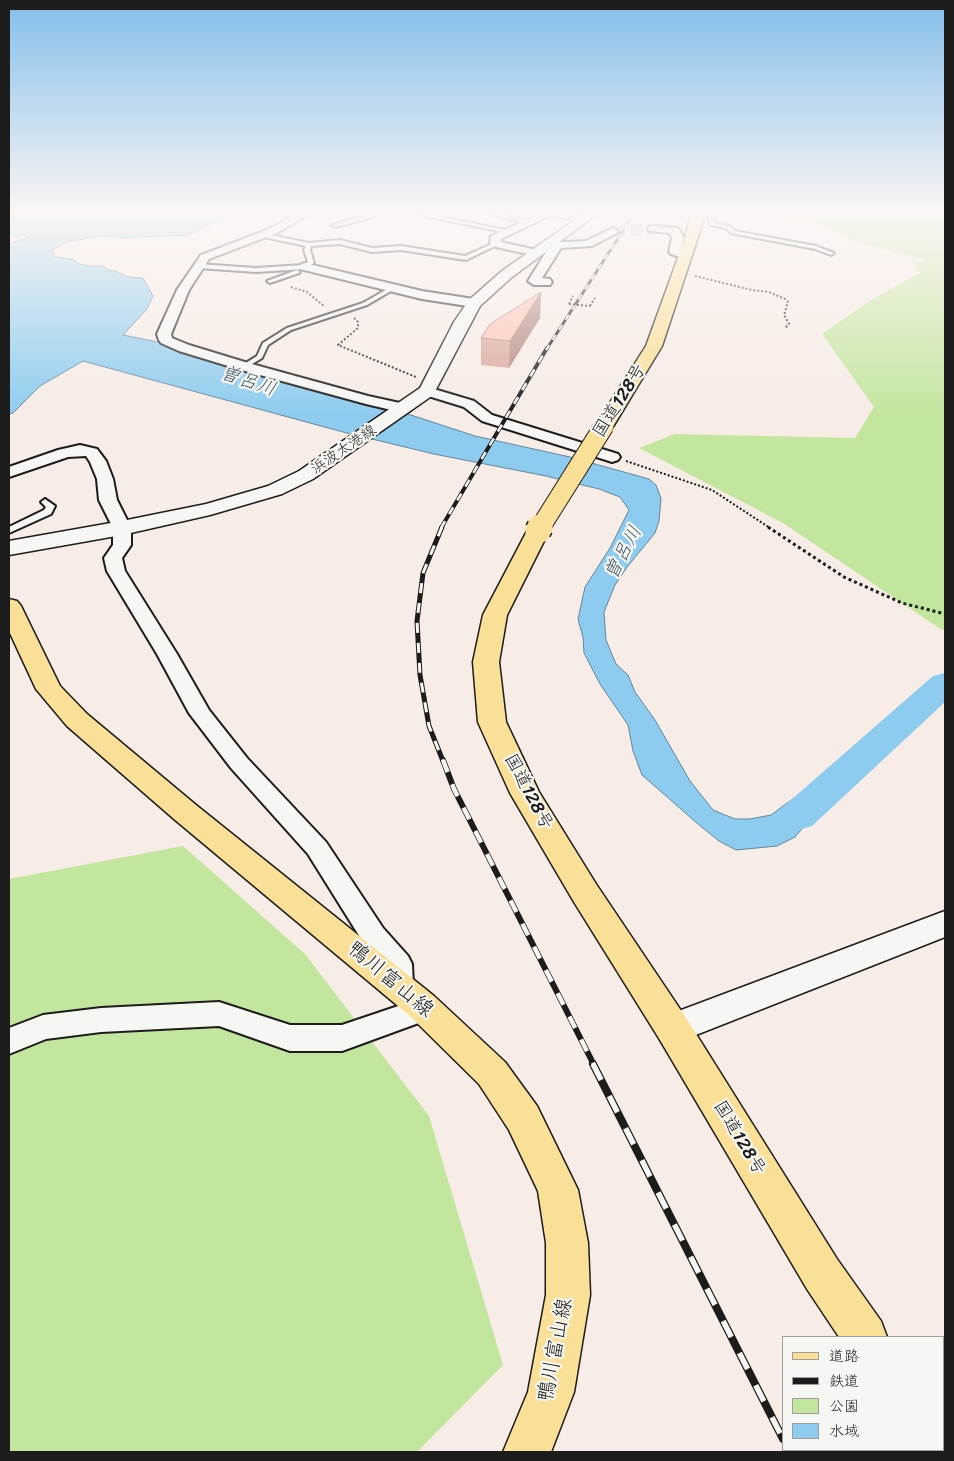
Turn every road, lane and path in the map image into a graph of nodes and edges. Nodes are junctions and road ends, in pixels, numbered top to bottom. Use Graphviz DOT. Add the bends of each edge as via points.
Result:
graph roads {
  1 [pos="190,280"];
  2 [pos="360,280"];
  3 [pos="503,280"];
  4 [pos="535,280"];
  5 [pos="678,280"];
  6 [pos="711,280"];
  7 [pos="270,281"];
  8 [pos="546,282"];
  9 [pos="393,288"];
  10 [pos="573,296"];
  11 [pos="595,298"];
  12 [pos="474,303"];
  13 [pos="342,311"];
  14 [pos="785,328"];
  15 [pos="245,366"];
  16 [pos="429,387"];
  17 [pos="401,410"];
  18 [pos="612,457"];
  19 [pos="9,472"];
  20 [pos="45,502"];
  21 [pos="122,528"];
  22 [pos="9,530"];
  23 [pos="9,548"];
  24 [pos="9,606"];
  25 [pos="945,614"];
  26 [pos="945,924"];
  27 [pos="399,986"];
  28 [pos="425,1009"];
  29 [pos="673,1029"];
  30 [pos="9,1041"];
  31 [pos="865,1336"];
  32 [pos="527,1452"];
  1 -- 15 [label="street" via="164,334 166,340"];
  2 -- 9 [label="street"];
  3 -- 12 [label="main road, 浜波太港線"];
  4 -- 8 [label="street"];
  5 -- 29 [label="main road, 国道128号, bridge" via="654,346 538,531 495,615 486,662 492,722 525,793"];
  6 -- 14 [label="path" via="769,292 785,299 788,302 784,315 789,324"];
  7 -- 13 [label="path" via="308,292 320,304"];
  9 -- 12 [label="street"];
  9 -- 13 [label="lane" via="364,304"];
  10 -- 11 [label="path, bridge" via="569,304 590,306"];
  12 -- 16 [label="main road, 浜波太港線"];
  13 -- 15 [label="lane" via="289,329 265,344 260,357"];
  13 -- 16 [label="path" via="353,316 358,328 338,345"];
  15 -- 17 [label="street"];
  16 -- 17 [label="main road, 浜波太港線"];
  16 -- 18 [label="street" via="469,404 486,418"];
  17 -- 21 [label="main road, 浜波太港線" via="318,468 275,490 210,509"];
  18 -- 25 [label="path" via="712,490 844,577 902,603"];
  19 -- 21 [label="street" via="64,453 91,452 98,460 108,500"];
  20 -- 22 [label="lane" via="51,506 48,512"];
  21 -- 23 [label="main road, 浜波太港線"];
  21 -- 27 [label="street" via="122,545 113,558 116,572 200,713 239,763 317,848 373,934 398,964"];
  24 -- 27 [label="main road, 鴨川富山線" via="49,689 77,720"];
  26 -- 29 [label="main road"];
  27 -- 28 [label="main road, 鴨川富山線"];
  28 -- 30 [label="street" via="342,1038 290,1038 219,1014 101,1020 53,1026"];
  28 -- 32 [label="main road, 鴨川富山線" via="492,1073 523,1118 558,1190 567,1243 568,1294 551,1392"];
  29 -- 31 [label="main road, 国道128号" via="822,1274"];
}
